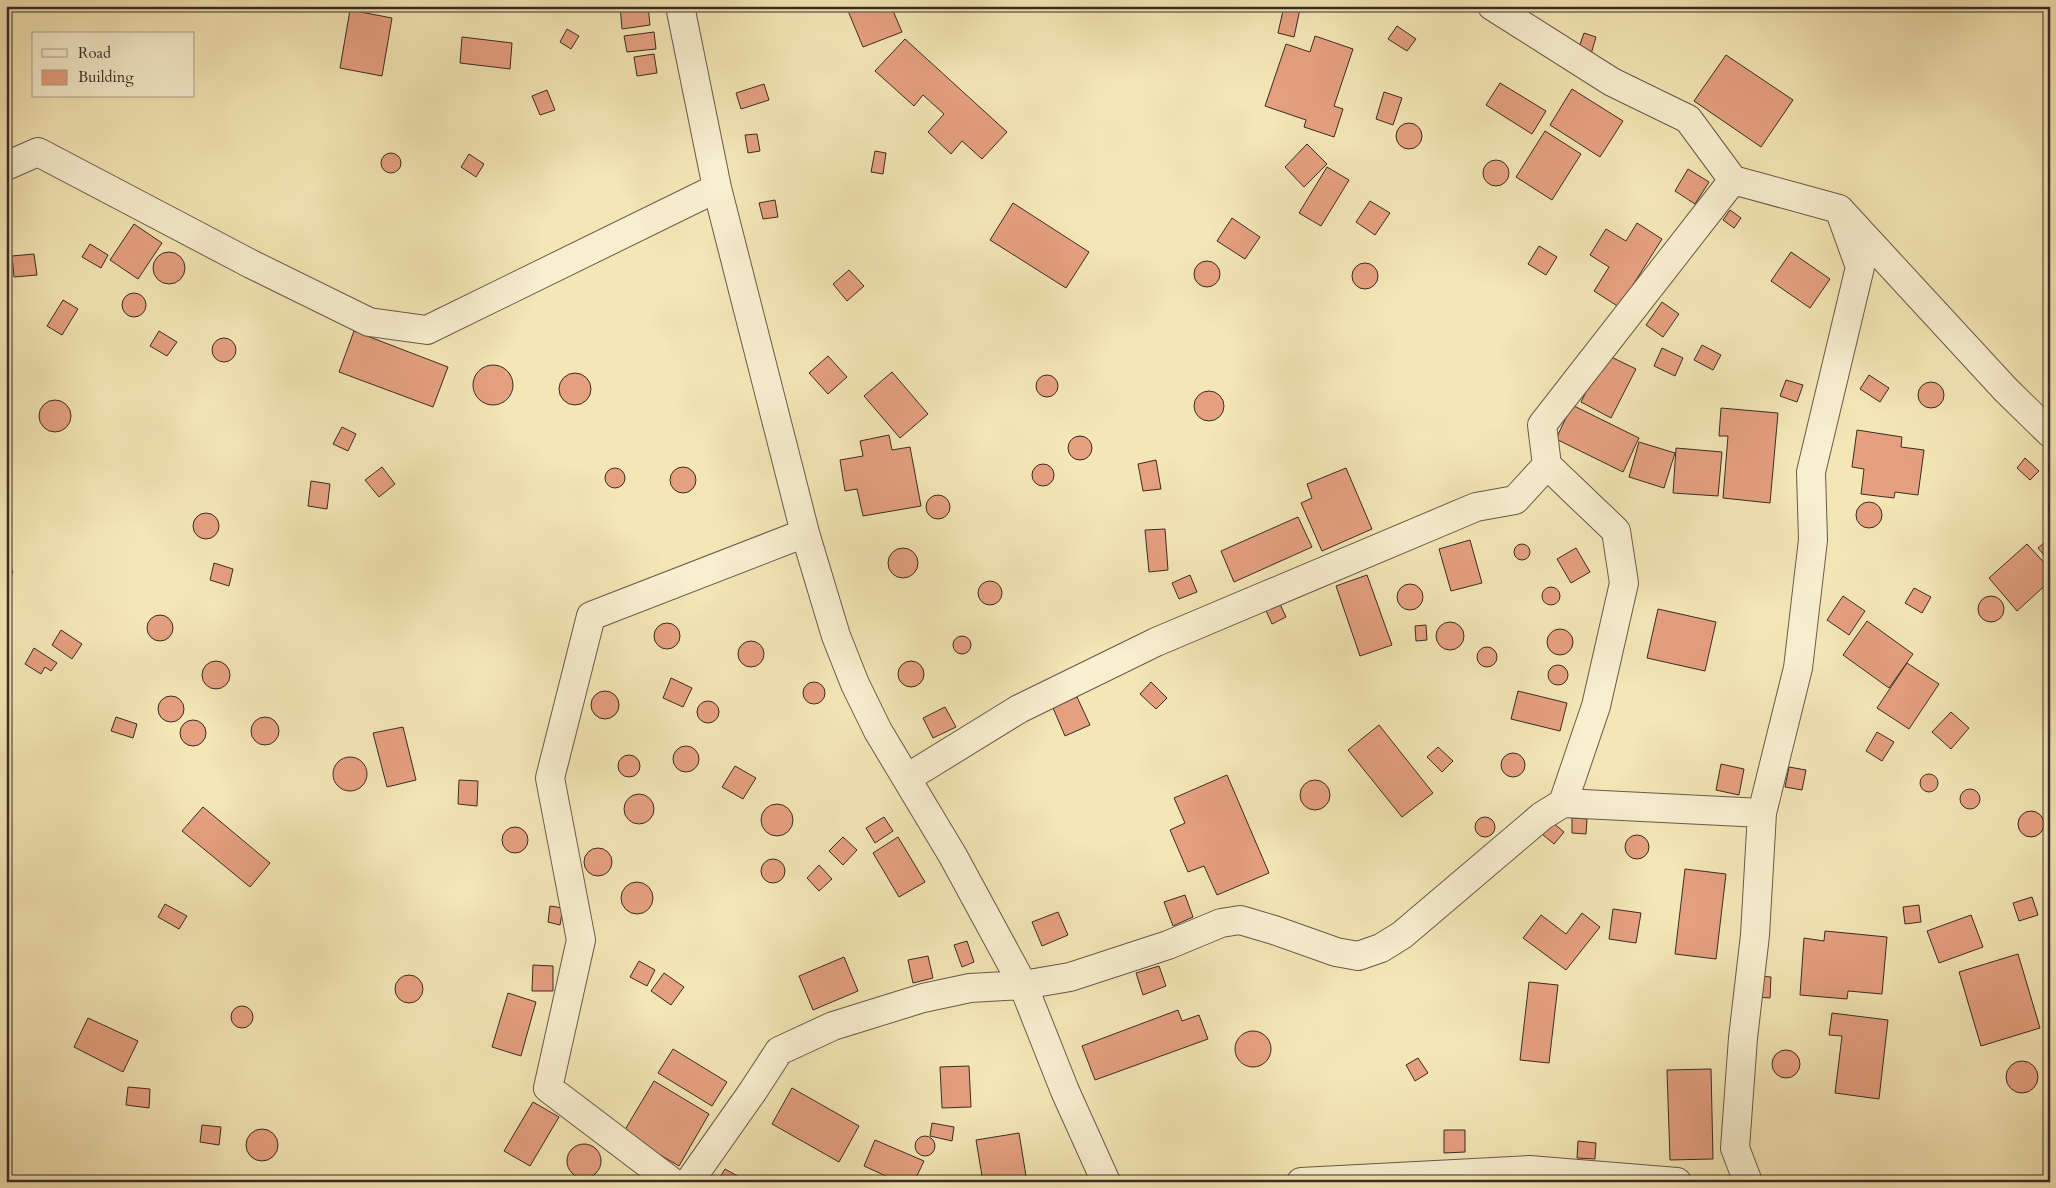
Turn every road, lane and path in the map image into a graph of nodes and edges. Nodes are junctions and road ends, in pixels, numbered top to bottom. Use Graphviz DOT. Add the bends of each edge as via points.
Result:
graph roads {
  1 [pos="680,6"];
  2 [pos="1492,6"];
  3 [pos="6,166"];
  4 [pos="1733,180"];
  5 [pos="718,188"];
  6 [pos="1839,208"];
  7 [pos="2050,434"];
  8 [pos="1547,466"];
  9 [pos="805,533"];
  10 [pos="908,778"];
  11 [pos="1563,803"];
  12 [pos="1762,813"];
  13 [pos="1023,986"];
  14 [pos="672,1182"];
  15 [pos="689,1182"];
  16 [pos="1106,1182"];
  17 [pos="1301,1182"];
  18 [pos="1677,1182"];
  19 [pos="1748,1182"];
  1 -- 5 [label="street"];
  2 -- 4 [label="street" via="1612,82 1688,120"];
  3 -- 5 [label="street" via="38,152 369,322 427,330"];
  4 -- 6 [label="street"];
  4 -- 8 [label="street" via="1542,426"];
  5 -- 9 [label="street"];
  6 -- 7 [label="street"];
  6 -- 12 [label="street" via="1860,267 1811,472 1813,540 1798,668"];
  8 -- 10 [label="street" via="1515,500 1476,507 1156,642 1020,710"];
  8 -- 11 [label="street" via="1616,531 1624,583 1596,706"];
  9 -- 10 [label="street" via="836,636 852,676 878,731"];
  9 -- 14 [label="street" via="591,616 550,778 581,940 548,1088"];
  10 -- 13 [label="street"];
  11 -- 12 [label="street"];
  11 -- 13 [label="street" via="1542,816 1402,935 1381,948 1358,956 1336,952 1240,920 1221,923 1168,945 1070,977"];
  12 -- 19 [label="street" via="1755,935 1742,1038 1735,1148"];
  13 -- 15 [label="street" via="970,988 923,998 833,1026 779,1051"];
  13 -- 16 [label="street" via="1064,1091"];
  17 -- 18 [label="street" via="1529,1170"];
}
